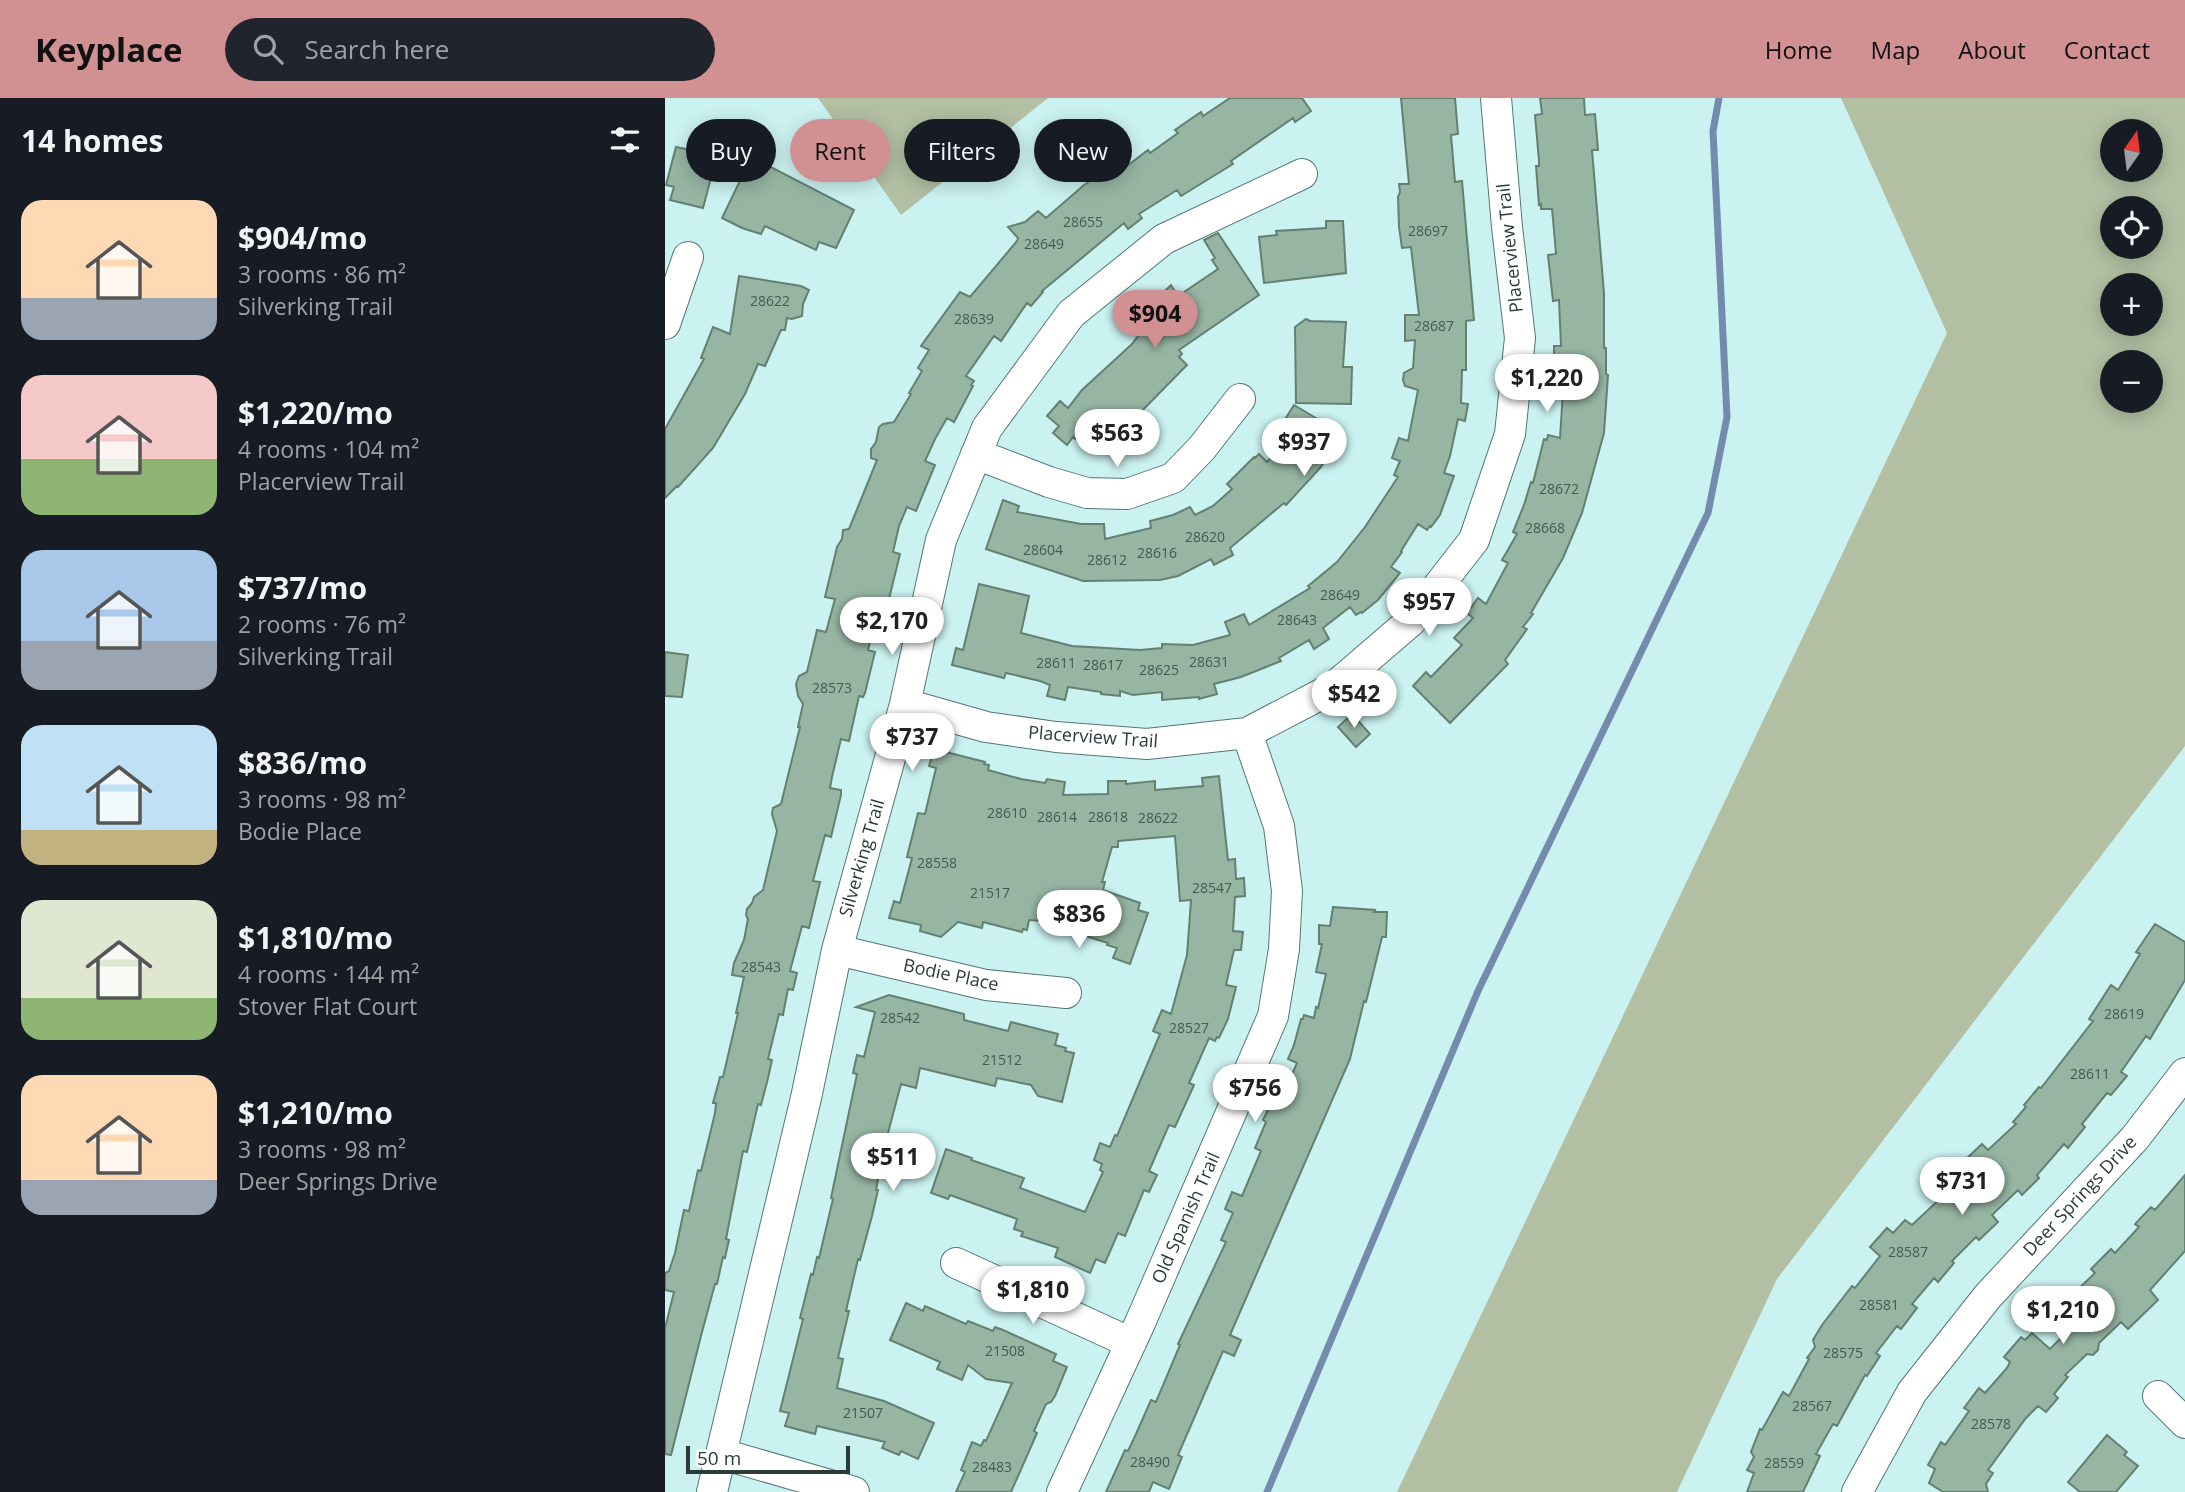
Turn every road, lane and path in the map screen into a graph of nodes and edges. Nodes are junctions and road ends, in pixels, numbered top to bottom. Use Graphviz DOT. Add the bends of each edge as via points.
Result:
graph roads {
  1 [pos="1496,98"];
  2 [pos="1302,174"];
  3 [pos="688,257"];
  4 [pos="665,324"];
  5 [pos="1240,399"];
  6 [pos="976,454"];
  7 [pos="905,704"];
  8 [pos="1247,733"];
  9 [pos="837,950"];
  10 [pos="1066,993"];
  11 [pos="2185,1073"];
  12 [pos="956,1262"];
  13 [pos="1131,1343"];
  14 [pos="2158,1396"];
  15 [pos="2185,1423"];
  16 [pos="722,1454"];
  17 [pos="712,1492"];
  18 [pos="854,1492"];
  19 [pos="1062,1492"];
  20 [pos="1857,1492"];
  1 -- 8 [label="street, Placerview Trail" via="1520,338 1510,434 1474,540 1411,621 1333,688"];
  2 -- 6 [label="street, Silverking Trail" via="1164,239 1071,314 987,428"];
  3 -- 4 [label="street"];
  5 -- 6 [label="street" via="1173,478 1127,494 1087,494"];
  6 -- 7 [label="street, Silverking Trail" via="941,540"];
  7 -- 8 [label="street, Placerview Trail" via="986,727 1056,737 1146,744"];
  7 -- 9 [label="street, Silverking Trail"];
  8 -- 13 [label="street, Old Spanish Trail" via="1279,826 1287,891 1273,1016"];
  9 -- 10 [label="street, Bodie Place" via="986,985"];
  9 -- 16 [label="street, Silverking Trail"];
  11 -- 20 [label="street, Deer Springs Drive" via="2135,1138 1988,1296 1929,1370"];
  12 -- 13 [label="street"];
  13 -- 19 [label="street, Old Spanish Trail"];
  14 -- 15 [label="street"];
  16 -- 17 [label="street, Silverking Trail"];
  16 -- 18 [label="street"];
}
